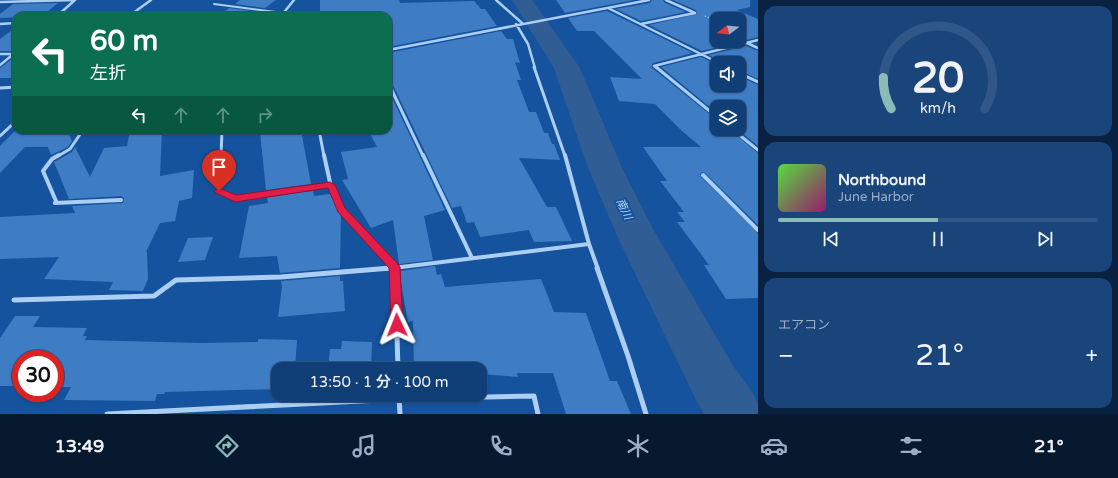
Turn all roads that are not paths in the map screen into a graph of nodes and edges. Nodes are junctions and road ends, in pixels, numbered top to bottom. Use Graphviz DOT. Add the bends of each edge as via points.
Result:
graph roads {
  1 [pos="75,0"];
  2 [pos="151,0"];
  3 [pos="294,0"];
  4 [pos="496,0"];
  5 [pos="649,0"];
  6 [pos="666,0"];
  7 [pos="0,2"];
  8 [pos="214,4"];
  9 [pos="607,8"];
  10 [pos="62,12"];
  11 [pos="134,12"];
  12 [pos="276,12"];
  13 [pos="285,12"];
  14 [pos="12,23"];
  15 [pos="522,23"];
  16 [pos="0,24"];
  17 [pos="516,24"];
  18 [pos="641,24"];
  19 [pos="758,40"];
  20 [pos="746,43"];
  21 [pos="726,48"];
  22 [pos="758,48"];
  23 [pos="392,49"];
  24 [pos="12,52"];
  25 [pos="0,54"];
  26 [pos="701,54"];
  27 [pos="12,55"];
  28 [pos="710,58"];
  29 [pos="0,65"];
  30 [pos="746,76"];
  31 [pos="758,82"];
  32 [pos="12,87"];
  33 [pos="0,88"];
  34 [pos="392,90"];
  35 [pos="710,111"];
  36 [pos="12,125"];
  37 [pos="81,134"];
  38 [pos="222,134"];
  39 [pos="320,134"];
  40 [pos="0,136"];
  41 [pos="741,136"];
  42 [pos="757,148"];
  43 [pos="702,175"];
  44 [pos="330,185"];
  45 [pos="121,200"];
  46 [pos="758,230"];
  47 [pos="588,244"];
  48 [pos="472,258"];
  49 [pos="394,267"];
  50 [pos="14,300"];
  51 [pos="398,362"];
  52 [pos="487,396"];
  53 [pos="314,402"];
  54 [pos="400,402"];
  55 [pos="108,414"];
  56 [pos="400,414"];
  57 [pos="538,414"];
  58 [pos="646,414"];
  1 -- 7 [label="street"];
  1 -- 10 [label="street"];
  2 -- 11 [label="street"];
  3 -- 13 [label="street"];
  4 -- 15 [label="street"];
  5 -- 9 [label="street"];
  6 -- 18 [label="street" via="696,12"];
  8 -- 12 [label="lane"];
  9 -- 15 [label="street"];
  9 -- 18 [label="street"];
  14 -- 16 [label="street"];
  15 -- 17 [label="street"];
  17 -- 23 [label="street"];
  17 -- 47 [label="street" via="528,44 538,81 567,160"];
  18 -- 26 [label="street"];
  19 -- 20 [label="street"];
  20 -- 22 [label="street"];
  21 -- 26 [label="street"];
  24 -- 25 [label="street"];
  26 -- 28 [label="street"];
  26 -- 35 [label="street" via="654,66"];
  27 -- 29 [label="street"];
  30 -- 31 [label="street"];
  32 -- 33 [label="street"];
  34 -- 48 [label="street"];
  36 -- 40 [label="street"];
  37 -- 45 [label="street" via="70,149 52,159 43,171 55,203"];
  38 -- 44 [label="street" via="219,191 235,198"];
  39 -- 44 [label="street"];
  41 -- 42 [label="street"];
  43 -- 46 [label="street"];
  44 -- 49 [label="street" via="342,209"];
  47 -- 48 [label="street"];
  47 -- 58 [label="street"];
  48 -- 49 [label="street"];
  49 -- 50 [label="street" via="281,277 176,280 154,296"];
  49 -- 51 [label="street"];
  52 -- 57 [label="street" via="534,396"];
  53 -- 55 [label="street"];
  54 -- 56 [label="street"];
}
